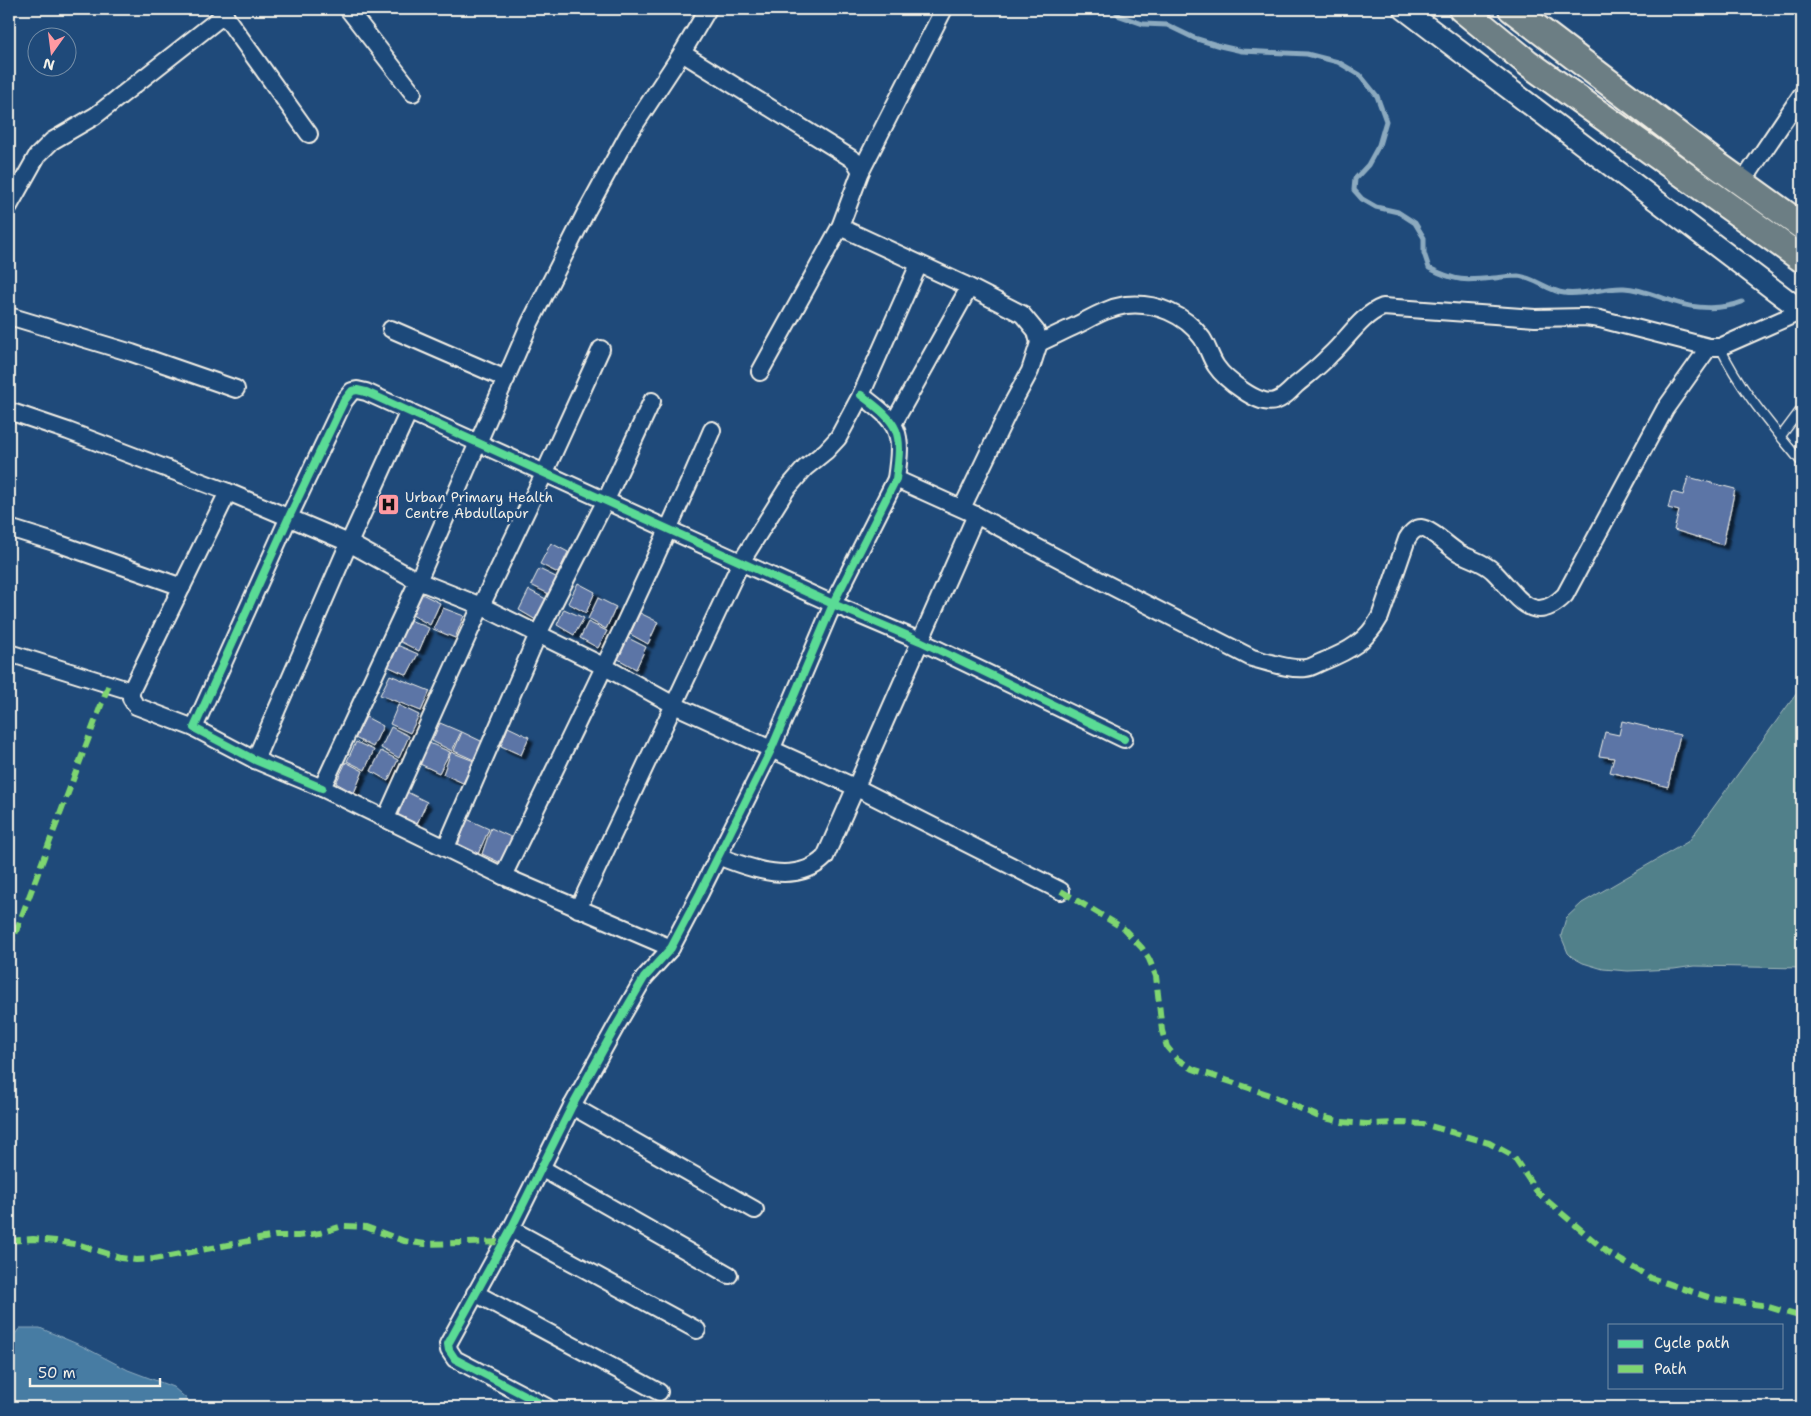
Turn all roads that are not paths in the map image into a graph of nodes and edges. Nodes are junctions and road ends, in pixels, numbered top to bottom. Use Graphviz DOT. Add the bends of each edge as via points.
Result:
graph roads {
  1 [pos="348,9"];
  2 [pos="708,9"];
  3 [pos="944,9"];
  4 [pos="1404,9"];
  5 [pos="1462,9"];
  6 [pos="1512,9"];
  7 [pos="222,12"];
  8 [pos="682,53"];
  9 [pos="413,93"];
  10 [pos="1802,94"];
  11 [pos="309,134"];
  12 [pos="861,171"];
  13 [pos="1742,183"];
  14 [pos="9,206"];
  15 [pos="1802,226"];
  16 [pos="840,227"];
  17 [pos="1802,259"];
  18 [pos="919,264"];
  19 [pos="969,288"];
  20 [pos="1802,311"];
  21 [pos="9,316"];
  22 [pos="391,329"];
  23 [pos="1039,343"];
  24 [pos="1715,347"];
  25 [pos="601,349"];
  26 [pos="760,372"];
  27 [pos="506,379"];
  28 [pos="236,389"];
  29 [pos="861,395"];
  30 [pos="652,402"];
  31 [pos="1802,408"];
  32 [pos="9,411"];
  33 [pos="409,411"];
  34 [pos="893,424"];
  35 [pos="712,430"];
  36 [pos="1780,436"];
  37 [pos="478,442"];
  38 [pos="1802,463"];
  39 [pos="544,474"];
  40 [pos="896,479"];
  41 [pos="228,492"];
  42 [pos="606,500"];
  43 [pos="969,512"];
  44 [pos="289,517"];
  45 [pos="9,528"];
  46 [pos="669,529"];
  47 [pos="349,543"];
  48 [pos="740,562"];
  49 [pos="418,581"];
  50 [pos="182,587"];
  51 [pos="833,604"];
  52 [pos="481,606"];
  53 [pos="538,634"];
  54 [pos="920,640"];
  55 [pos="9,653"];
  56 [pos="605,667"];
  57 [pos="131,691"];
  58 [pos="674,705"];
  59 [pos="194,728"];
  60 [pos="1124,740"];
  61 [pos="771,750"];
  62 [pos="255,760"];
  63 [pos="322,788"];
  64 [pos="857,788"];
  65 [pos="386,818"];
  66 [pos="446,847"];
  67 [pos="718,856"];
  68 [pos="503,876"];
  69 [pos="1061,891"];
  70 [pos="578,909"];
  71 [pos="670,948"];
  72 [pos="572,1106"];
  73 [pos="540,1168"];
  74 [pos="755,1210"];
  75 [pos="511,1229"];
  76 [pos="729,1275"];
  77 [pos="475,1293"];
  78 [pos="697,1330"];
  79 [pos="659,1392"];
  80 [pos="547,1407"];
  1 -- 9 [label="street"];
  2 -- 8 [label="street"];
  3 -- 12 [label="street"];
  4 -- 20 [label="street"];
  5 -- 17 [label="highway" via="1528,63"];
  6 -- 13 [label="highway"];
  7 -- 11 [label="street"];
  7 -- 14 [label="street" via="95,116 52,141 37,156"];
  8 -- 12 [label="street" via="839,150 854,160"];
  8 -- 27 [label="street" via="628,135 586,212 530,323"];
  10 -- 13 [label="street"];
  12 -- 16 [label="street"];
  13 -- 15 [label="highway"];
  16 -- 18 [label="street"];
  16 -- 26 [label="street"];
  18 -- 19 [label="street"];
  18 -- 29 [label="street"];
  19 -- 23 [label="street" via="1022,314 1036,331"];
  19 -- 34 [label="street"];
  20 -- 24 [label="street"];
  21 -- 28 [label="street"];
  22 -- 27 [label="street"];
  23 -- 24 [label="street" via="1108,309 1127,305 1170,311 1199,335 1224,376 1252,397 1274,402 1331,355 1370,313 1382,307 1535,318 1600,319"];
  23 -- 43 [label="street" via="1030,372 1007,415"];
  24 -- 36 [label="lane"];
  24 -- 43 [label="street" via="1665,409 1565,595 1556,604 1545,609 1521,602 1493,570 1460,553 1428,530 1419,528 1407,540 1380,617 1365,639 1340,655 1306,668 1252,658"];
  25 -- 39 [label="street"];
  27 -- 37 [label="street"];
  29 -- 34 [label="street"];
  29 -- 48 [label="street" via="838,438 786,490"];
  30 -- 42 [label="street"];
  31 -- 36 [label="lane"];
  32 -- 41 [label="street"];
  33 -- 37 [label="street"];
  33 -- 44 [label="street" via="366,392 352,391"];
  33 -- 47 [label="street"];
  34 -- 40 [label="street" via="899,440"];
  35 -- 46 [label="street"];
  36 -- 38 [label="lane"];
  37 -- 39 [label="street"];
  37 -- 49 [label="street"];
  39 -- 42 [label="street"];
  39 -- 52 [label="street"];
  40 -- 43 [label="street"];
  40 -- 51 [label="street"];
  41 -- 44 [label="street"];
  41 -- 50 [label="street"];
  42 -- 46 [label="street"];
  42 -- 53 [label="street"];
  43 -- 54 [label="street"];
  44 -- 47 [label="street"];
  44 -- 59 [label="street"];
  45 -- 50 [label="street"];
  46 -- 48 [label="street"];
  46 -- 56 [label="street"];
  47 -- 49 [label="street"];
  47 -- 62 [label="street"];
  48 -- 51 [label="street"];
  48 -- 58 [label="street"];
  49 -- 52 [label="street"];
  49 -- 63 [label="street"];
  50 -- 57 [label="street"];
  51 -- 54 [label="street"];
  51 -- 61 [label="street"];
  52 -- 53 [label="street"];
  52 -- 65 [label="street"];
  53 -- 56 [label="street"];
  53 -- 66 [label="street"];
  54 -- 60 [label="street"];
  54 -- 64 [label="street"];
  55 -- 57 [label="street"];
  56 -- 58 [label="street"];
  56 -- 68 [label="street"];
  57 -- 59 [label="street" via="136,706"];
  58 -- 61 [label="street"];
  58 -- 70 [label="street"];
  59 -- 62 [label="street"];
  61 -- 64 [label="street"];
  61 -- 67 [label="street"];
  62 -- 63 [label="street"];
  63 -- 65 [label="street"];
  64 -- 67 [label="street" via="825,857 808,870 765,871"];
  64 -- 69 [label="street"];
  65 -- 66 [label="street"];
  66 -- 68 [label="street"];
  67 -- 71 [label="street"];
  68 -- 70 [label="street"];
  70 -- 71 [label="street"];
  71 -- 72 [label="street" via="644,978"];
  72 -- 73 [label="street"];
  72 -- 74 [label="street"];
  73 -- 75 [label="street"];
  73 -- 76 [label="street"];
  75 -- 77 [label="street"];
  75 -- 78 [label="street"];
  77 -- 79 [label="street"];
  77 -- 80 [label="street" via="448,1344 451,1356"];
}
